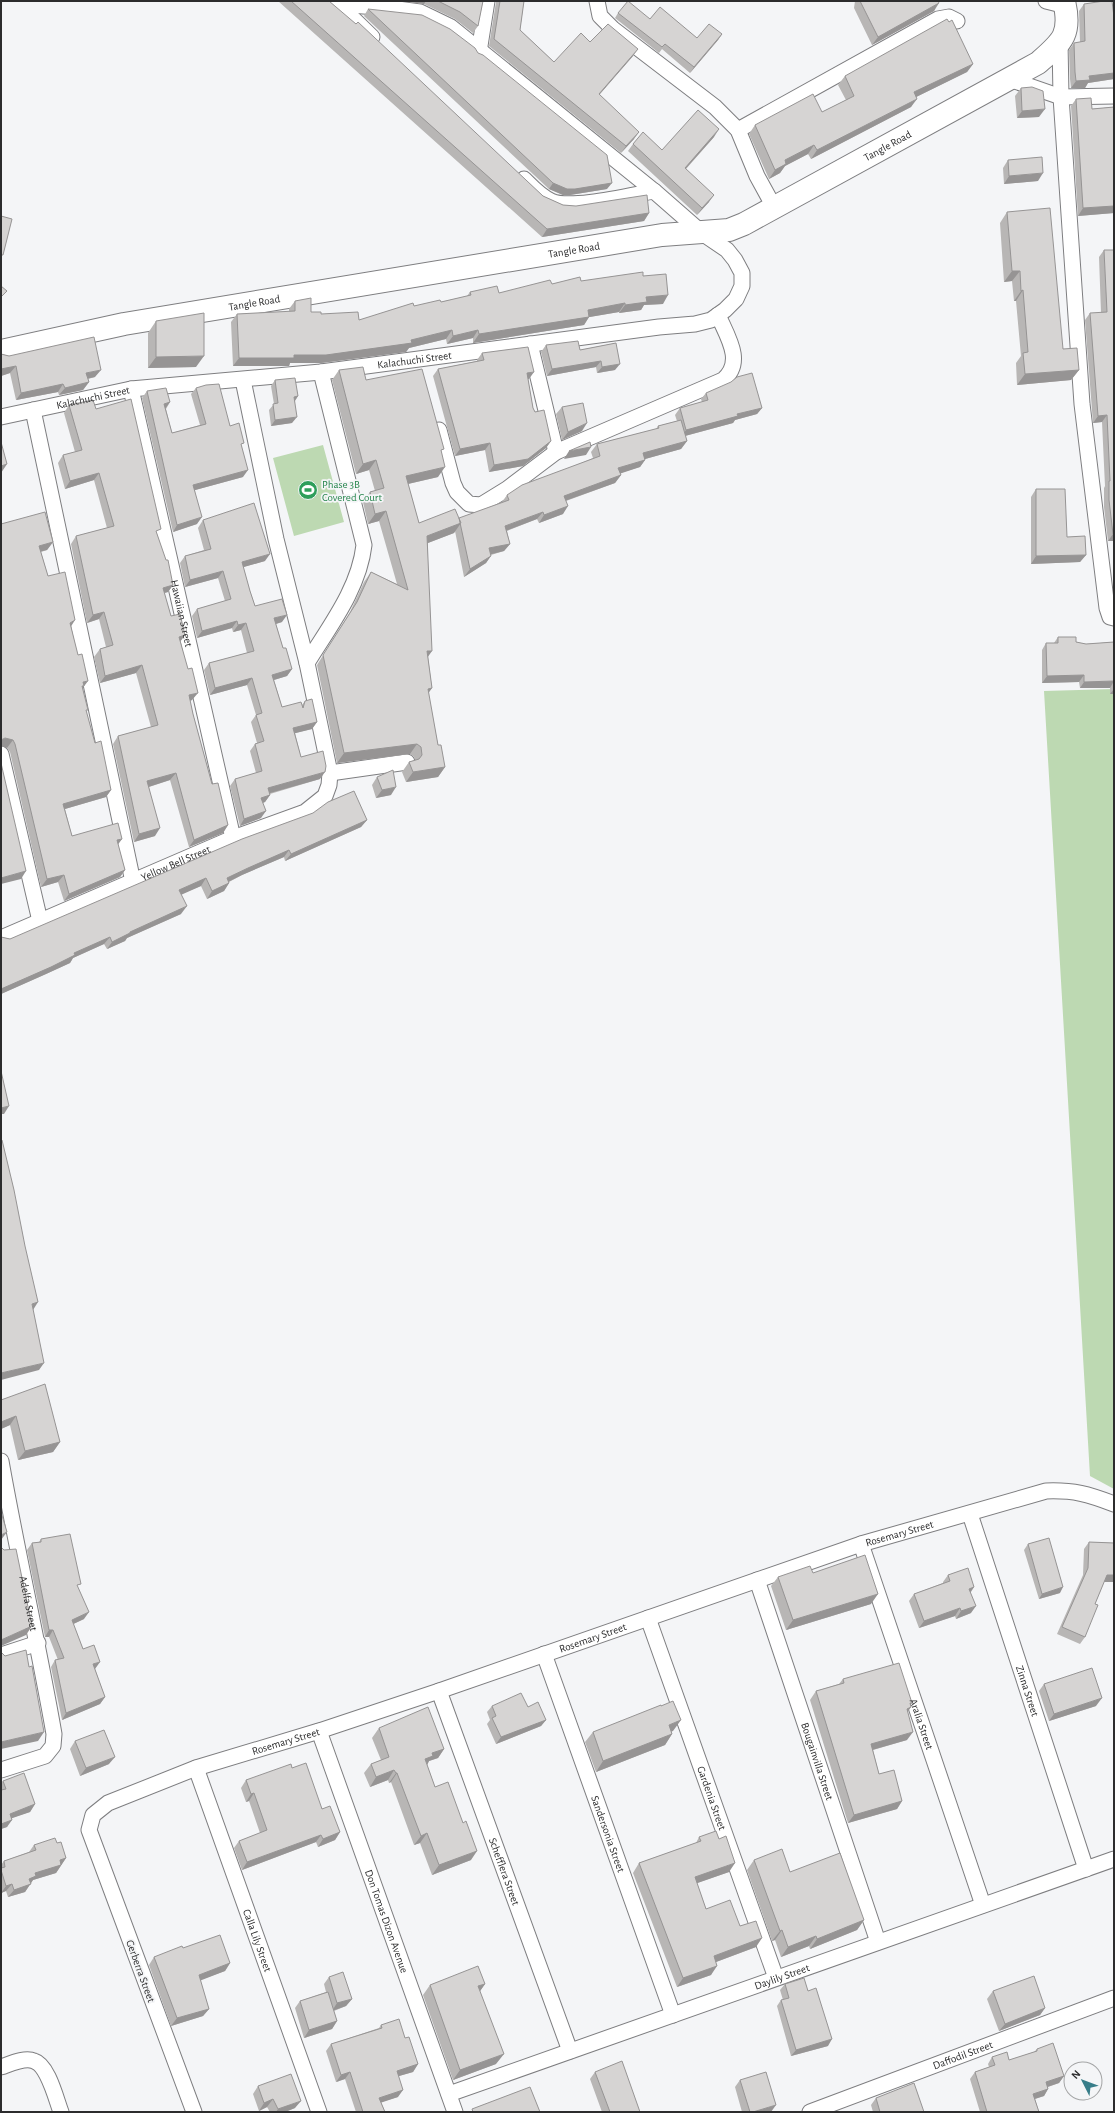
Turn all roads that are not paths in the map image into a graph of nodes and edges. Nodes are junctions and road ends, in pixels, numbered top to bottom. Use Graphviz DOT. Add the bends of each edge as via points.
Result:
graph roads {
  1 [pos="487,1"];
  2 [pos="598,1"];
  3 [pos="336,2"];
  4 [pos="1059,3"];
  5 [pos="957,21"];
  6 [pos="1060,42"];
  7 [pos="381,45"];
  8 [pos="479,52"];
  9 [pos="1009,79"];
  10 [pos="1114,96"];
  11 [pos="1061,97"];
  12 [pos="738,130"];
  13 [pos="514,169"];
  14 [pos="654,191"];
  15 [pos="774,207"];
  16 [pos="702,233"];
  17 [pos="718,315"];
  18 [pos="530,344"];
  19 [pos="1,351"];
  20 [pos="419,359"];
  21 [pos="321,372"];
  22 [pos="423,374"];
  23 [pos="243,380"];
  24 [pos="131,389"];
  25 [pos="33,410"];
  26 [pos="1,417"];
  27 [pos="436,419"];
  28 [pos="556,452"];
  29 [pos="1114,618"];
  30 [pos="307,663"];
  31 [pos="1,754"];
  32 [pos="406,762"];
  33 [pos="330,773"];
  34 [pos="233,838"];
  35 [pos="133,882"];
  36 [pos="40,921"];
  37 [pos="1,938"];
  38 [pos="1,1461"];
  39 [pos="1114,1504"];
  40 [pos="970,1514"];
  41 [pos="861,1544"];
  42 [pos="16,1546"];
  43 [pos="1,1550"];
  44 [pos="757,1580"];
  45 [pos="648,1618"];
  46 [pos="38,1643"];
  47 [pos="544,1654"];
  48 [pos="1,1655"];
  49 [pos="439,1691"];
  50 [pos="319,1731"];
  51 [pos="196,1768"];
  52 [pos="1,1770"];
  53 [pos="89,1830"];
  54 [pos="1114,1859"];
  55 [pos="1086,1869"];
  56 [pos="983,1905"];
  57 [pos="878,1942"];
  58 [pos="776,1978"];
  59 [pos="1114,1998"];
  60 [pos="673,2014"];
  61 [pos="570,2051"];
  62 [pos="1,2067"];
  63 [pos="449,2094"];
  64 [pos="61,2112"];
  65 [pos="194,2112"];
  66 [pos="319,2112"];
  67 [pos="455,2112"];
  68 [pos="810,2112"];
  1 -- 8 [label="street"];
  2 -- 12 [label="street" via="600,16 613,29 715,107"];
  3 -- 7 [label="street"];
  3 -- 8 [label="street, Kalachuchi Street" via="420,12 451,27"];
  4 -- 6 [label="street, Tangle Road" via="1068,22 1066,33"];
  5 -- 12 [label="street" via="949,17 938,19"];
  6 -- 9 [label="street, Tangle Road" via="1038,63"];
  6 -- 11 [label="street"];
  8 -- 14 [label="street, Kalachuchi Street"];
  9 -- 11 [label="street"];
  9 -- 15 [label="street, Tangle Road"];
  10 -- 11 [label="street"];
  11 -- 29 [label="street" via="1082,404 1108,608 1110,617"];
  12 -- 15 [label="street" via="757,176"];
  13 -- 14 [label="street" via="544,197 560,204"];
  14 -- 16 [label="street, Kalachuchi Street"];
  15 -- 16 [label="street, Tangle Road" via="734,228"];
  16 -- 17 [label="street, Kalachuchi Street" via="726,250 742,273 742,286 736,299"];
  16 -- 19 [label="street, Tangle Road" via="662,235 305,293 124,324"];
  17 -- 18 [label="street, Kalachuchi Street" via="695,324"];
  17 -- 28 [label="street" via="732,349 734,363 728,376"];
  18 -- 20 [label="street, Kalachuchi Street"];
  18 -- 28 [label="street"];
  20 -- 21 [label="street, Kalachuchi Street"];
  20 -- 22 [label="street"];
  21 -- 23 [label="street, Kalachuchi Street"];
  21 -- 30 [label="street" via="364,546 362,563 343,605"];
  23 -- 24 [label="street, Kalachuchi Street"];
  23 -- 30 [label="street" via="276,539"];
  24 -- 25 [label="street, Kalachuchi Street"];
  24 -- 34 [label="street, Hawaiian Street"];
  25 -- 26 [label="street, Kalachuchi Street"];
  25 -- 35 [label="street"];
  27 -- 28 [label="street" via="453,483 460,496 469,504 481,505"];
  30 -- 33 [label="street"];
  31 -- 36 [label="street"];
  32 -- 33 [label="street"];
  33 -- 34 [label="street, Yellow Bell Street" via="326,796 305,812"];
  34 -- 35 [label="street, Yellow Bell Street"];
  35 -- 36 [label="street, Yellow Bell Street"];
  36 -- 37 [label="street, Yellow Bell Street"];
  38 -- 42 [label="street, Adelfa Street"];
  39 -- 40 [label="street, Rosemary Street" via="1070,1490 1046,1491"];
  40 -- 41 [label="street, Rosemary Street"];
  40 -- 55 [label="street, Zinna Street"];
  41 -- 44 [label="street, Rosemary Street"];
  41 -- 56 [label="street, Aralia Street"];
  42 -- 43 [label="street"];
  42 -- 46 [label="street, Adelfa Street"];
  44 -- 45 [label="street, Rosemary Street"];
  44 -- 57 [label="street, Bougainvilla Street"];
  45 -- 47 [label="street, Rosemary Street"];
  45 -- 58 [label="street, Gardenia Street"];
  46 -- 48 [label="street"];
  46 -- 52 [label="street, Adelfa Street" via="54,1734 53,1746 45,1756"];
  47 -- 49 [label="street, Rosemary Street"];
  47 -- 60 [label="street, Sandersonia Street"];
  49 -- 50 [label="street, Rosemary Street"];
  49 -- 61 [label="street, Schefflera Street"];
  50 -- 51 [label="street, Rosemary Street"];
  50 -- 63 [label="street, Don Tomas Dizon Avenue"];
  51 -- 53 [label="street, Rosemary Street" via="108,1803 93,1815"];
  51 -- 66 [label="street, Calla Lily Street"];
  53 -- 65 [label="street, Gerberra Street"];
  54 -- 55 [label="street, Daylily Street"];
  55 -- 56 [label="street, Daylily Street"];
  56 -- 57 [label="street, Daylily Street"];
  57 -- 58 [label="street, Daylily Street"];
  58 -- 60 [label="street, Daylily Street"];
  59 -- 68 [label="street, Daffodil Street"];
  60 -- 61 [label="street, Daylily Street"];
  61 -- 63 [label="street, Daylily Street"];
  62 -- 64 [label="street" via="26,2060 35,2061 45,2069"];
  63 -- 67 [label="street, Don Tomas Dizon Avenue"];
}
